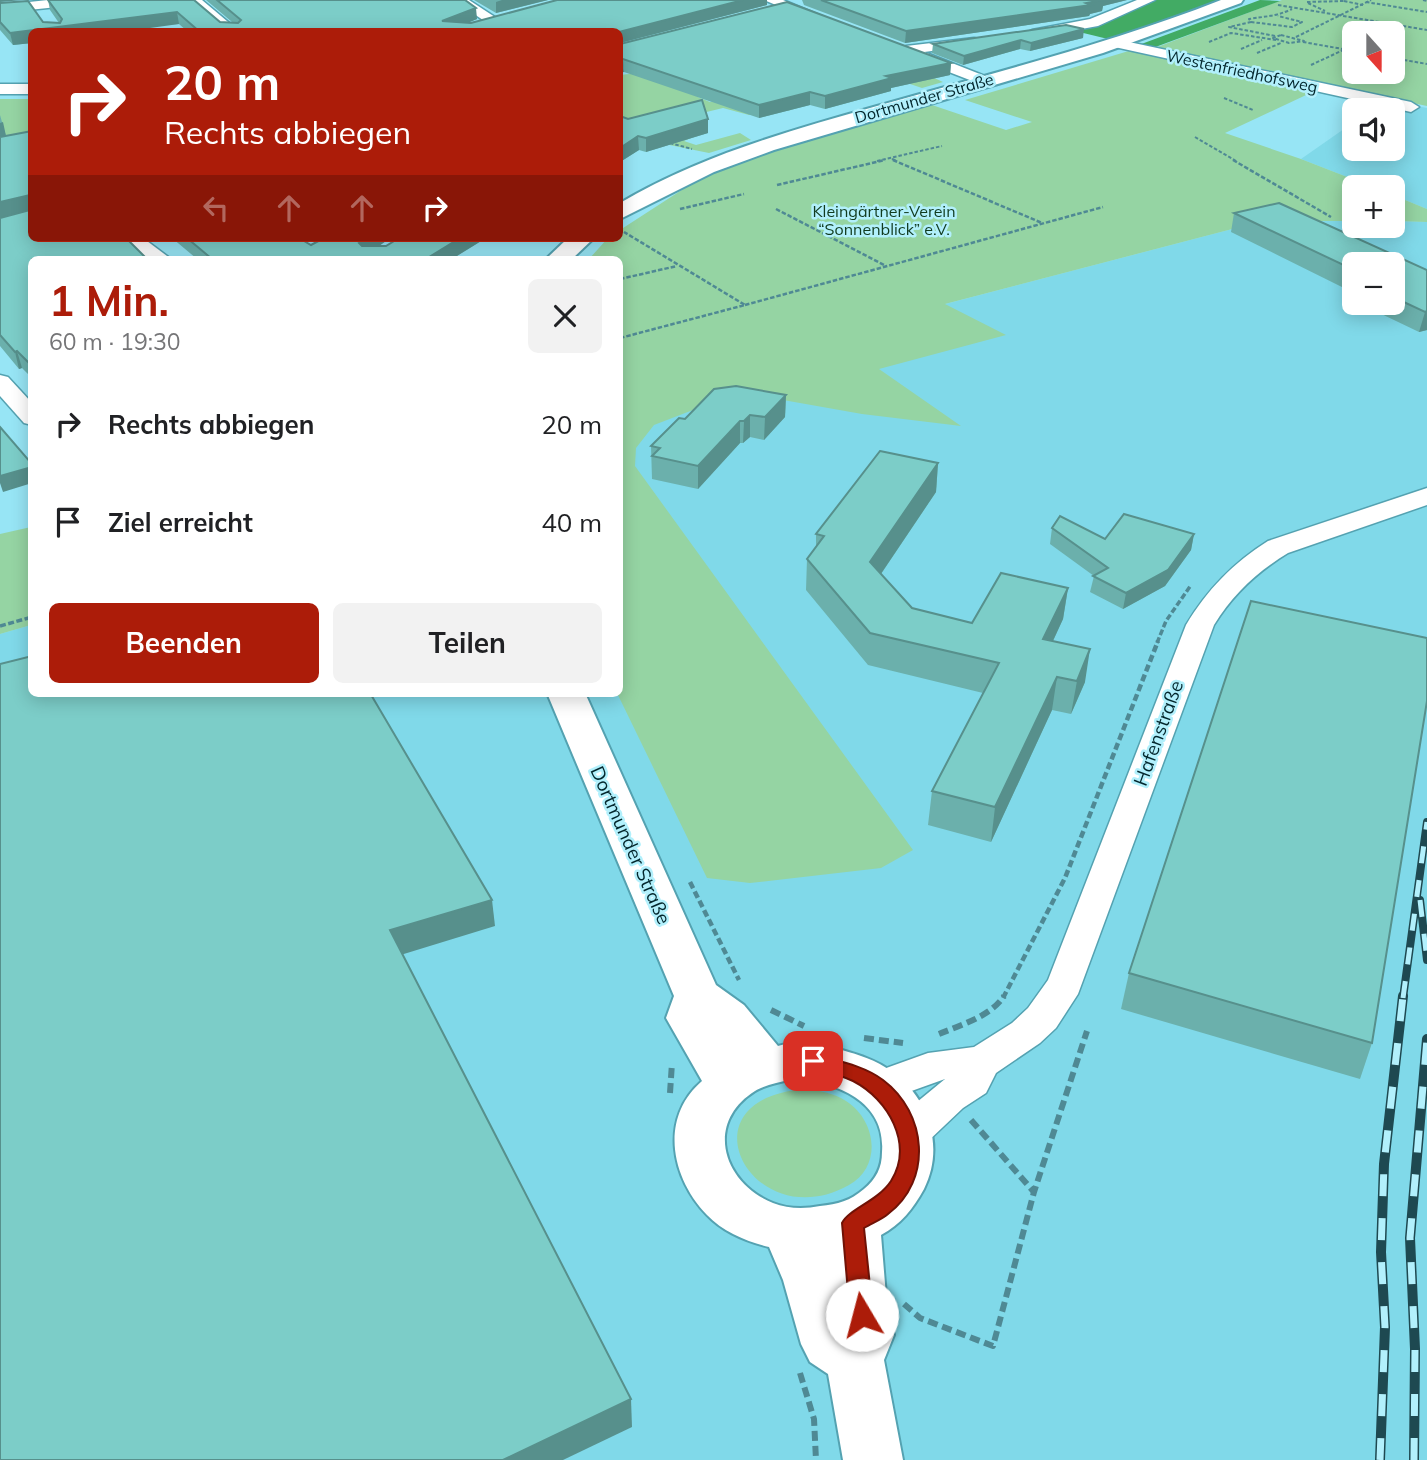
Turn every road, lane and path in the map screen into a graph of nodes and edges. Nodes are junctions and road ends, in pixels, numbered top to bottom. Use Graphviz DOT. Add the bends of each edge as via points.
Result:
graph roads {
  1 [pos="86,0"];
  2 [pos="194,0"];
  3 [pos="460,0"];
  4 [pos="818,0"];
  5 [pos="1147,0"];
  6 [pos="1236,0"];
  7 [pos="1344,0"];
  8 [pos="1371,0"];
  9 [pos="1306,1"];
  10 [pos="1364,4"];
  11 [pos="1278,5"];
  12 [pos="768,6"];
  13 [pos="786,6"];
  14 [pos="1297,8"];
  15 [pos="0,9"];
  16 [pos="1427,12"];
  17 [pos="1325,13"];
  18 [pos="1278,16"];
  19 [pos="1342,16"];
  20 [pos="494,21"];
  21 [pos="1376,21"];
  22 [pos="1251,22"];
  23 [pos="834,24"];
  24 [pos="1301,24"];
  25 [pos="1405,26"];
  26 [pos="1318,27"];
  27 [pos="228,28"];
  28 [pos="1427,30"];
  29 [pos="1021,36"];
  30 [pos="1275,36"];
  31 [pos="1296,37"];
  32 [pos="995,39"];
  33 [pos="1303,42"];
  34 [pos="1115,43"];
  35 [pos="1342,49"];
  36 [pos="1405,60"];
  37 [pos="1427,64"];
  38 [pos="985,81"];
  39 [pos="0,89"];
  40 [pos="28,89"];
  41 [pos="1224,98"];
  42 [pos="1411,107"];
  43 [pos="1253,110"];
  44 [pos="1195,137"];
  45 [pos="670,143"];
  46 [pos="942,146"];
  47 [pos="726,159"];
  48 [pos="892,159"];
  49 [pos="777,185"];
  50 [pos="744,194"];
  51 [pos="1103,207"];
  52 [pos="776,209"];
  53 [pos="668,212"];
  54 [pos="1331,217"];
  55 [pos="623,219"];
  56 [pos="623,223"];
  57 [pos="1042,223"];
  58 [pos="136,242"];
  59 [pos="577,242"];
  60 [pos="157,256"];
  61 [pos="561,256"];
  62 [pos="678,266"];
  63 [pos="886,266"];
  64 [pos="623,278"];
  65 [pos="745,305"];
  66 [pos="623,337"];
  67 [pos="0,382"];
  68 [pos="28,414"];
  69 [pos="1427,496"];
  70 [pos="1198,579"];
  71 [pos="28,618"];
  72 [pos="0,626"];
  73 [pos="568,697"];
  74 [pos="762,1005"];
  75 [pos="816,1028"];
  76 [pos="1087,1031"];
  77 [pos="851,1035"];
  78 [pos="930,1037"];
  79 [pos="917,1042"];
  80 [pos="981,1063"];
  81 [pos="747,1074"];
  82 [pos="878,1087"];
  83 [pos="909,1133"];
  84 [pos="853,1223"];
  85 [pos="789,1230"];
  86 [pos="859,1296"];
  87 [pos="855,1360"];
  88 [pos="873,1460"];
  1 -- 15 [label="street" via="39,11"];
  2 -- 27 [label="street"];
  3 -- 20 [label="street"];
  4 -- 13 [label="street"];
  5 -- 29 [label="street" via="1093,23"];
  6 -- 34 [label="main road, Dortmunder Straße"];
  7 -- 9 [label="path"];
  7 -- 10 [label="path"];
  8 -- 10 [label="path"];
  9 -- 17 [label="path"];
  10 -- 16 [label="path"];
  10 -- 19 [label="path"];
  11 -- 14 [label="path"];
  12 -- 13 [label="street"];
  13 -- 23 [label="street"];
  14 -- 17 [label="path"];
  14 -- 18 [label="path"];
  17 -- 19 [label="path"];
  18 -- 22 [label="path" via="1249,19"];
  18 -- 24 [label="path"];
  19 -- 21 [label="path"];
  19 -- 26 [label="path"];
  22 -- 24 [label="path"];
  22 -- 30 [label="path" via="1229,27"];
  24 -- 26 [label="path"];
  25 -- 28 [label="path"];
  26 -- 31 [label="path"];
  30 -- 31 [label="path"];
  30 -- 33 [label="path" via="1283,42"];
  31 -- 33 [label="path"];
  32 -- 38 [label="street" via="900,48"];
  33 -- 35 [label="path"];
  34 -- 38 [label="main road, Dortmunder Straße"];
  34 -- 42 [label="street, Westenfriedhofsweg"];
  36 -- 37 [label="path"];
  38 -- 47 [label="main road, Dortmunder Straße"];
  39 -- 40 [label="street"];
  41 -- 43 [label="path"];
  44 -- 54 [label="path"];
  45 -- 47 [label="path"];
  46 -- 48 [label="path"];
  47 -- 55 [label="main road, Dortmunder Straße" via="664,187"];
  48 -- 49 [label="path"];
  48 -- 57 [label="path"];
  50 -- 53 [label="path"];
  51 -- 57 [label="path"];
  52 -- 63 [label="path"];
  56 -- 62 [label="path"];
  57 -- 63 [label="path"];
  58 -- 60 [label="street"];
  59 -- 61 [label="main road"];
  62 -- 64 [label="path"];
  62 -- 65 [label="path"];
  63 -- 65 [label="path"];
  65 -- 66 [label="path"];
  67 -- 68 [label="street"];
  69 -- 80 [label="street, Hafenstraße" via="1278,547 1244,571 1215,600 1178,678 1065,984 1034,1026"];
  70 -- 78 [label="path" via="1166,621 1065,878 1011,986 999,1004 969,1023"];
  71 -- 72 [label="path"];
  73 -- 81 [label="main road, Dortmunder Straße" via="697,996 690,1018"];
  74 -- 75 [label="path"];
  76 -- 86 [label="path" via="1034,1192 993,1346 920,1318 893,1295"];
  77 -- 79 [label="path"];
  80 -- 82 [label="street" via="957,1060"];
  80 -- 83 [label="street, Hafenstraße" via="972,1082"];
  81 -- 82 [label="main road" via="790,1061 825,1063 858,1074"];
  81 -- 85 [label="main road" via="709,1104 699,1128 698,1154 708,1180 728,1203 756,1220"];
  82 -- 83 [label="main road" via="897,1108"];
  83 -- 84 [label="main road" via="909,1159 901,1185 881,1207"];
  84 -- 85 [label="main road" via="822,1230"];
  84 -- 86 [label="main road"];
  85 -- 87 [label="main road" via="811,1280 830,1344"];
  86 -- 87 [label="main road" via="865,1335"];
  87 -- 88 [label="main road"];
}
